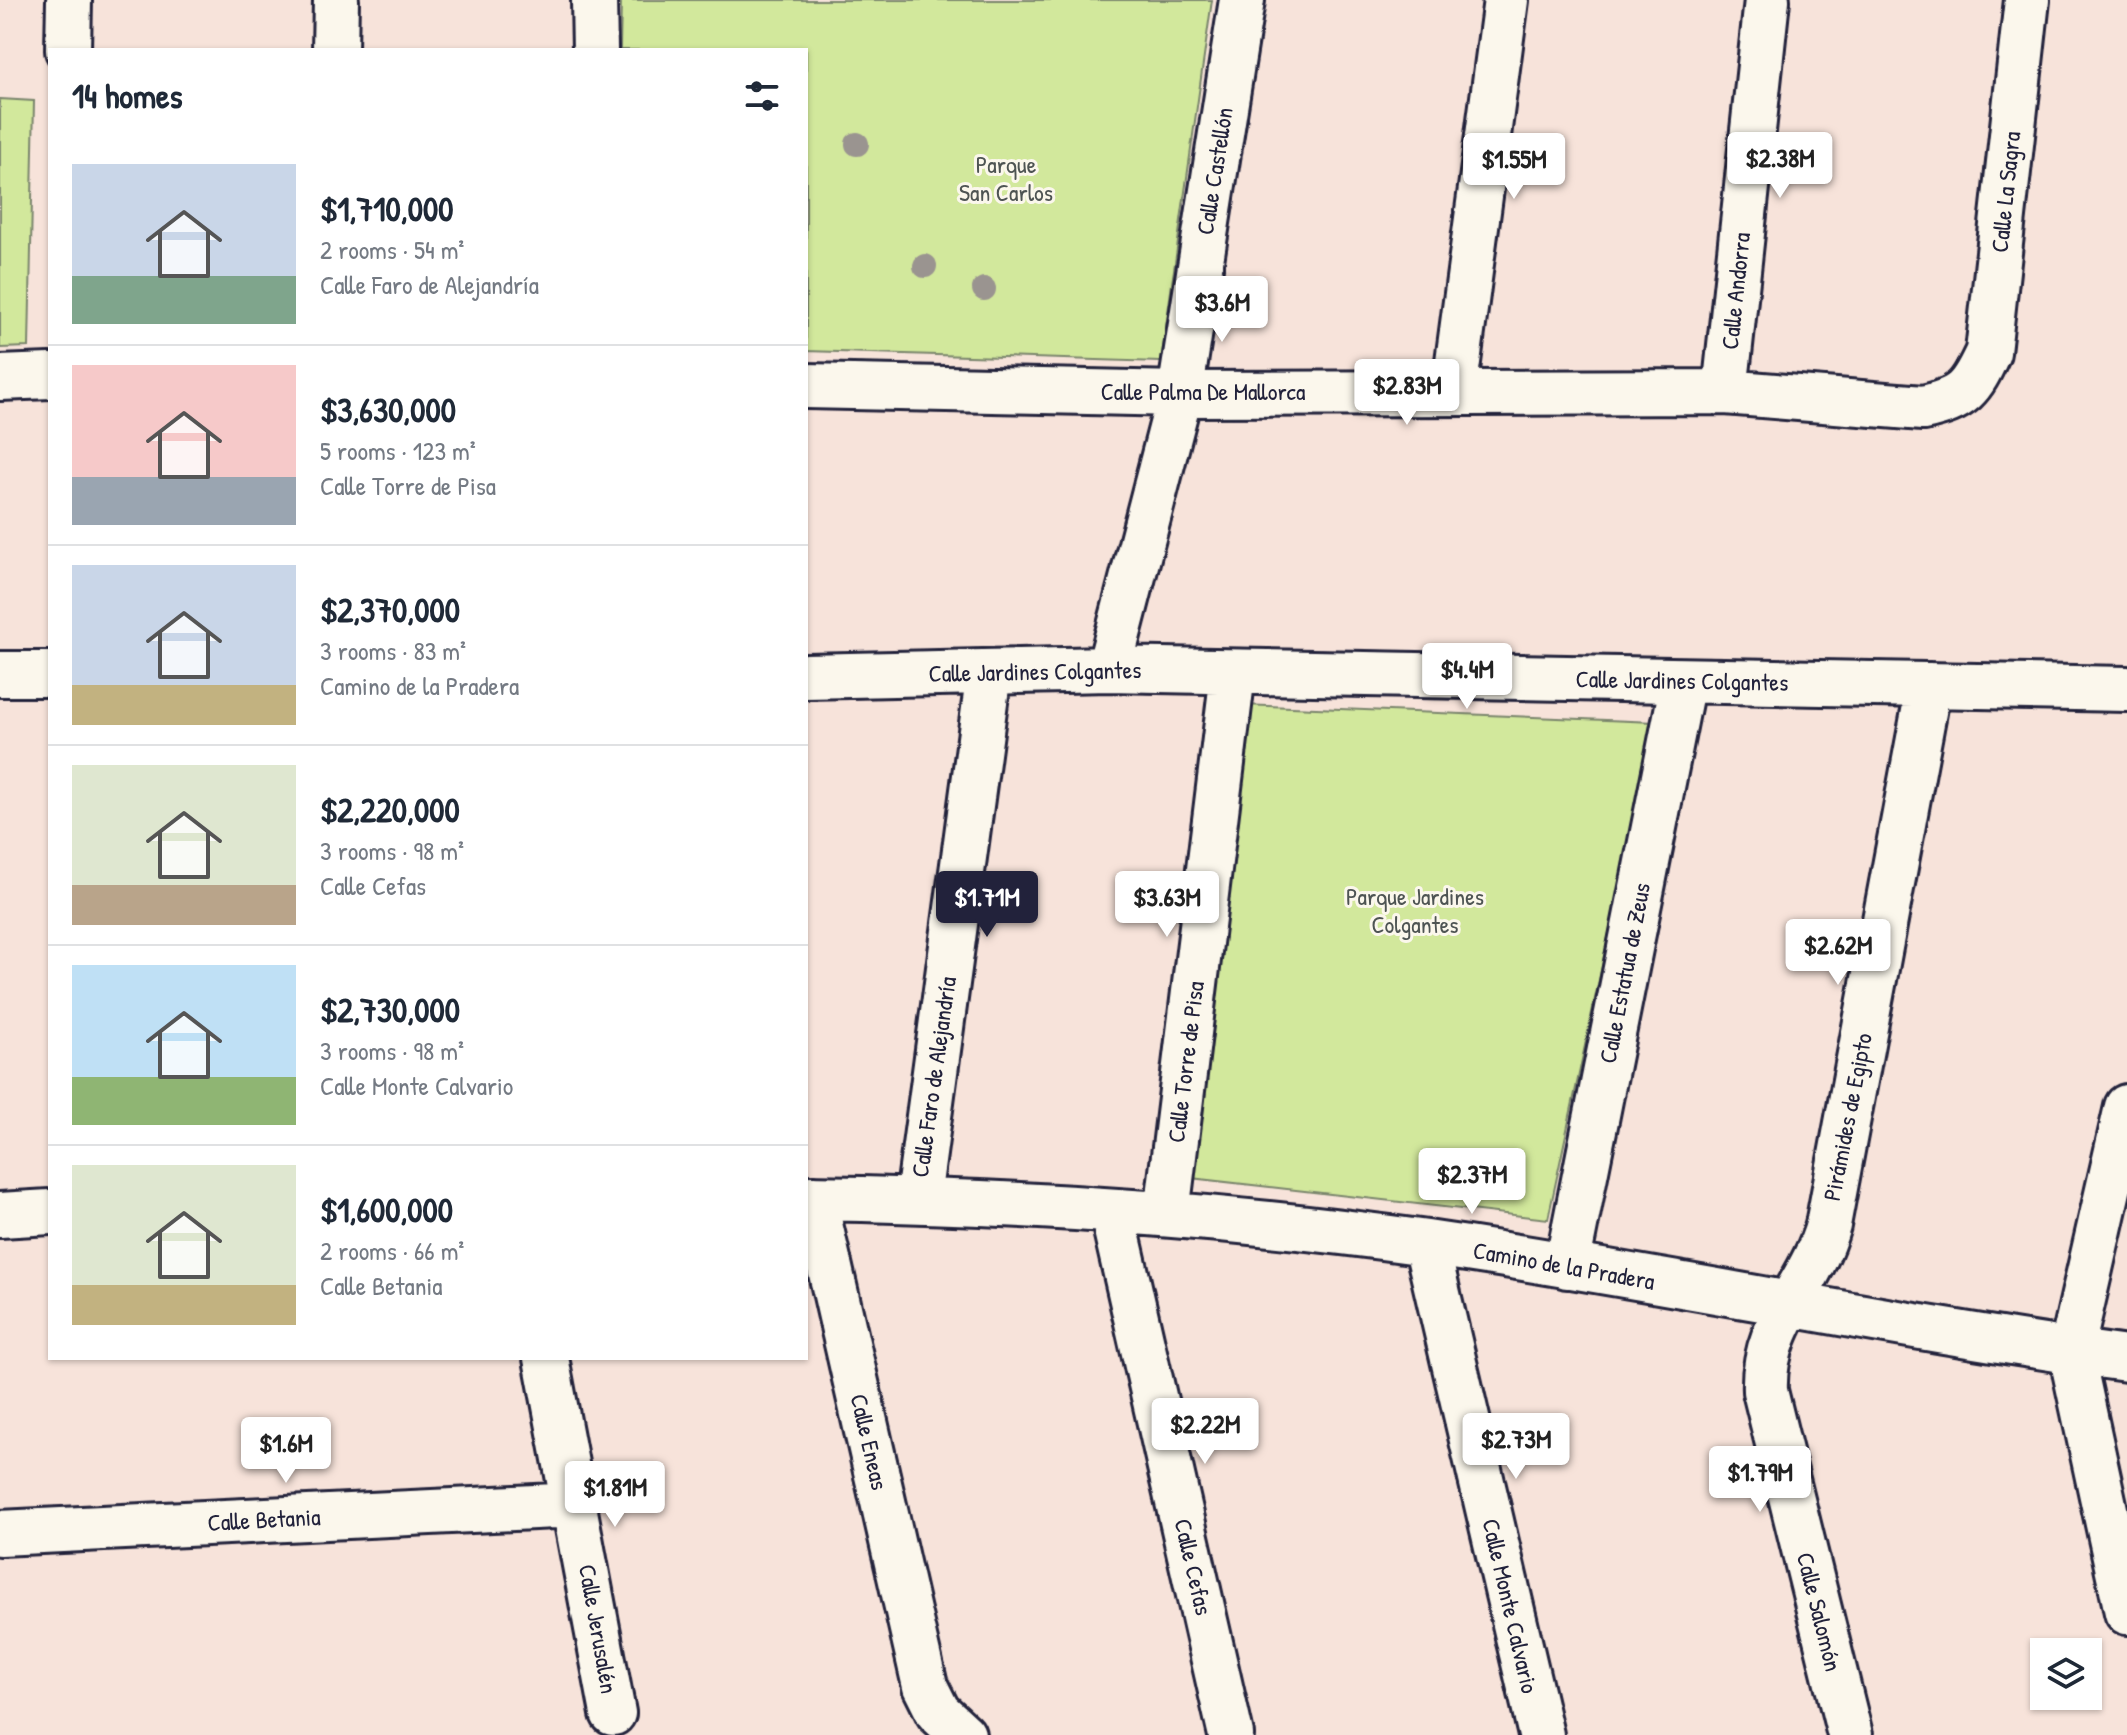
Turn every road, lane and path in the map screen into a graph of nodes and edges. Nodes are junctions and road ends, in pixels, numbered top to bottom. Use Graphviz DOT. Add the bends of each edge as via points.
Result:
graph roads {
  1 [pos="69,0"];
  2 [pos="336,0"];
  3 [pos="594,0"];
  4 [pos="1242,0"];
  5 [pos="1506,0"];
  6 [pos="1767,0"];
  7 [pos="2027,0"];
  8 [pos="68,48"];
  9 [pos="335,48"];
  10 [pos="595,48"];
  11 [pos="48,376"];
  12 [pos="0,378"];
  13 [pos="1974,382"];
  14 [pos="808,386"];
  15 [pos="1454,392"];
  16 [pos="1725,392"];
  17 [pos="1180,394"];
  18 [pos="1109,669"];
  19 [pos="989,672"];
  20 [pos="1233,673"];
  21 [pos="48,674"];
  22 [pos="808,676"];
  23 [pos="1683,681"];
  24 [pos="2,685"];
  25 [pos="1929,685"];
  26 [pos="2127,689"];
  27 [pos="2127,1107"];
  28 [pos="810,1198"];
  29 [pos="918,1198"];
  30 [pos="48,1212"];
  31 [pos="1112,1212"];
  32 [pos="1167,1213"];
  33 [pos="0,1215"];
  34 [pos="1426,1243"];
  35 [pos="1567,1266"];
  36 [pos="1789,1305"];
  37 [pos="2071,1352"];
  38 [pos="2127,1359"];
  39 [pos="546,1360"];
  40 [pos="576,1505"];
  41 [pos="0,1533"];
  42 [pos="2127,1612"];
  43 [pos="613,1713"];
  44 [pos="963,1735"];
  45 [pos="1231,1735"];
  46 [pos="1541,1735"];
  47 [pos="1850,1735"];
  1 -- 8 [label="street"];
  2 -- 9 [label="street"];
  3 -- 10 [label="street"];
  4 -- 17 [label="street, Calle Castellón"];
  5 -- 15 [label="street"];
  6 -- 16 [label="street, Calle Andorra"];
  7 -- 13 [label="street, Calle La Sagra" via="1988,352"];
  11 -- 12 [label="street"];
  13 -- 16 [label="street, Calle Palma De Mallorca" via="1954,401 1923,408"];
  14 -- 17 [label="street, Calle Palma De Mallorca"];
  15 -- 16 [label="street, Calle Palma De Mallorca"];
  15 -- 17 [label="street, Calle Palma De Mallorca"];
  17 -- 18 [label="street, Calle Castellón"];
  18 -- 19 [label="street, Calle Jardines Colgantes"];
  18 -- 20 [label="street, Calle Jardines Colgantes"];
  19 -- 22 [label="street, Calle Jardines Colgantes"];
  19 -- 29 [label="street, Calle Faro de Alejandría"];
  20 -- 23 [label="street, Calle Jardines Colgantes"];
  20 -- 32 [label="street, Calle Torre de Pisa"];
  21 -- 24 [label="street"];
  23 -- 25 [label="street, Calle Jardines Colgantes"];
  23 -- 35 [label="street, Calle Estatua de Zeus"];
  25 -- 26 [label="street, Calle Jardines Colgantes"];
  25 -- 36 [label="street, Pirámides de Egipto" via="1828,1225"];
  27 -- 37 [label="street"];
  28 -- 29 [label="street, Camino de la Pradera"];
  28 -- 44 [label="street, Calle Eneas" via="925,1686 938,1712"];
  29 -- 31 [label="street, Camino de la Pradera"];
  30 -- 33 [label="street"];
  31 -- 32 [label="street, Camino de la Pradera"];
  31 -- 45 [label="street, Calle Cefas"];
  32 -- 34 [label="street, Camino de la Pradera"];
  34 -- 35 [label="street, Camino de la Pradera"];
  34 -- 46 [label="street, Calle Monte Calvario"];
  35 -- 36 [label="street, Camino de la Pradera"];
  36 -- 37 [label="street, Camino de la Pradera"];
  36 -- 47 [label="street, Calle Salomón" via="1764,1362 1765,1391"];
  37 -- 38 [label="street, Camino de la Pradera"];
  37 -- 42 [label="street"];
  39 -- 40 [label="street, Calle Jerusalén"];
  40 -- 41 [label="street, Calle Betania"];
  40 -- 43 [label="street, Calle Jerusalén"];
}
